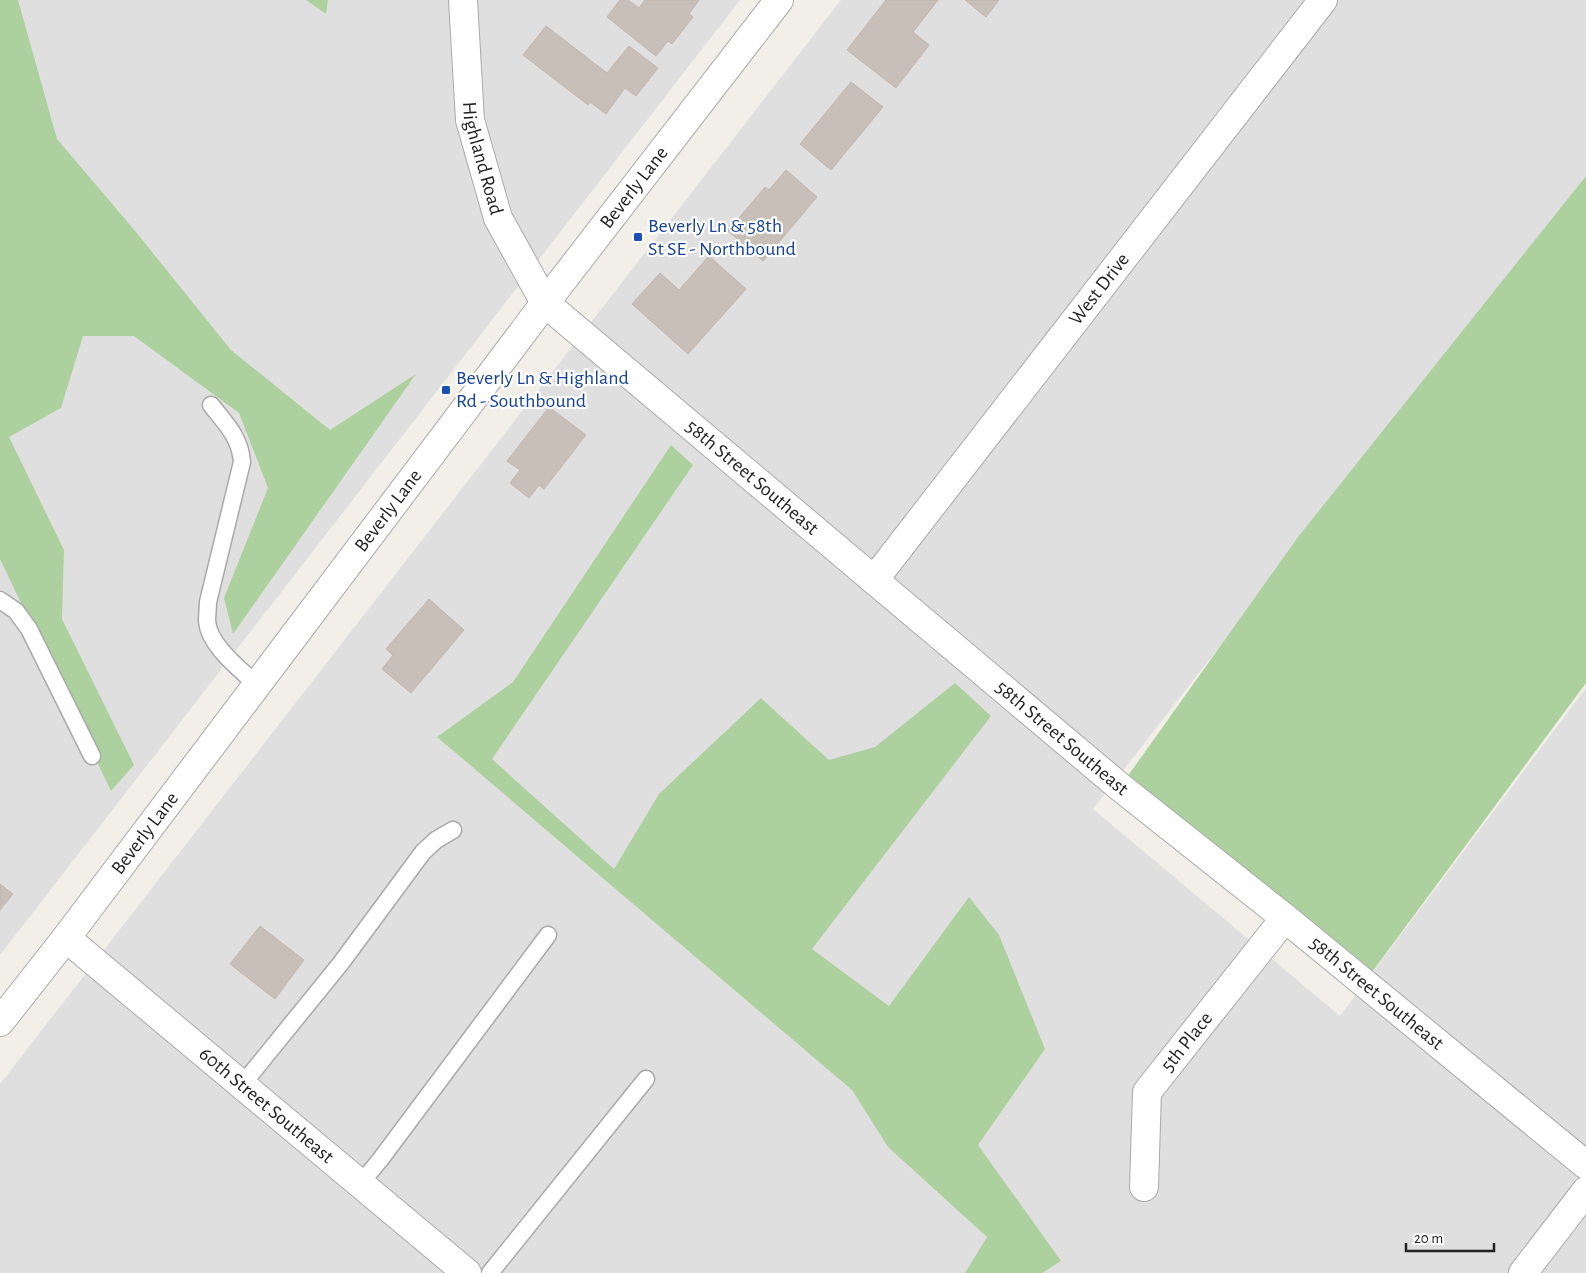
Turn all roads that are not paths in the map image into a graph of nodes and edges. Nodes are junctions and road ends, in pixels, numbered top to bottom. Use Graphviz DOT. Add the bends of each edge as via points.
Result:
graph roads {
  1 [pos="463,0"];
  2 [pos="779,0"];
  3 [pos="1323,0"];
  4 [pos="545,303"];
  5 [pos="212,404"];
  6 [pos="874,580"];
  7 [pos="0,600"];
  8 [pos="257,685"];
  9 [pos="92,756"];
  10 [pos="453,830"];
  11 [pos="1285,918"];
  12 [pos="548,935"];
  13 [pos="66,938"];
  14 [pos="0,1022"];
  15 [pos="646,1079"];
  16 [pos="242,1085"];
  17 [pos="1586,1165"];
  18 [pos="360,1184"];
  19 [pos="1144,1187"];
  20 [pos="1586,1190"];
  21 [pos="467,1273"];
  22 [pos="490,1273"];
  23 [pos="1523,1273"];
  1 -- 4 [label="street, Highland Road" via="470,120 498,218"];
  2 -- 4 [label="street, Beverly Lane"];
  3 -- 6 [label="street, West Drive"];
  4 -- 6 [label="street, 58th Street Southeast"];
  4 -- 8 [label="street, Beverly Lane"];
  5 -- 8 [label="lane" via="236,436 242,462 208,602 207,623 214,641"];
  6 -- 11 [label="street, 58th Street Southeast" via="1120,787"];
  7 -- 9 [label="lane" via="16,611 29,629"];
  8 -- 13 [label="street, Beverly Lane"];
  10 -- 16 [label="lane" via="423,852 341,962"];
  11 -- 17 [label="street, 58th Street Southeast"];
  11 -- 19 [label="street, 5th Place" via="1147,1092"];
  12 -- 18 [label="lane"];
  13 -- 14 [label="street, Beverly Lane"];
  13 -- 16 [label="street, 60th Street Southeast"];
  15 -- 22 [label="lane"];
  16 -- 18 [label="street, 60th Street Southeast"];
  18 -- 21 [label="street, 60th Street Southeast"];
  20 -- 23 [label="street"];
}
